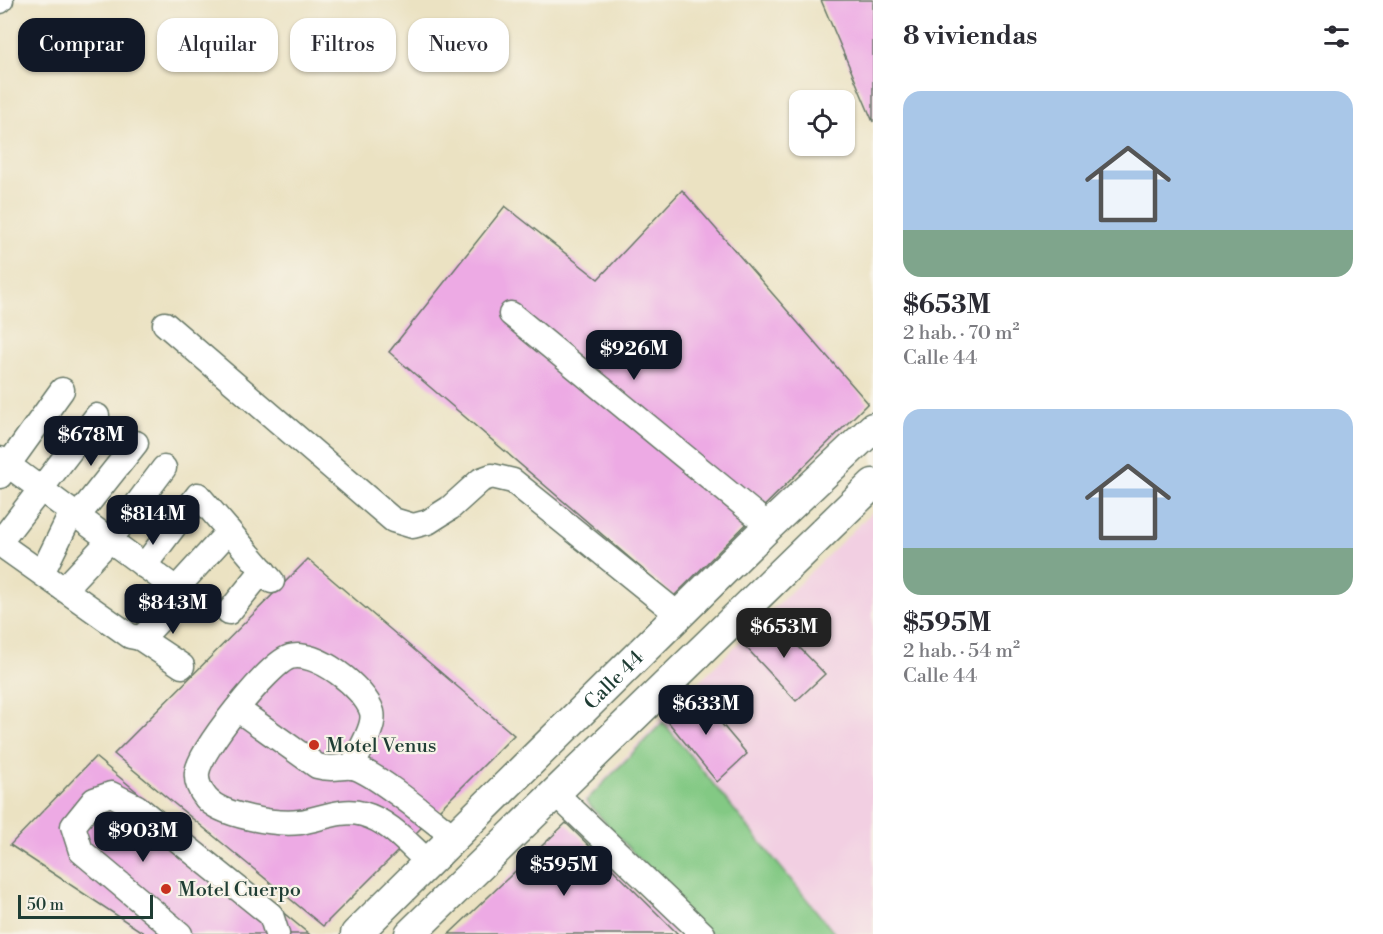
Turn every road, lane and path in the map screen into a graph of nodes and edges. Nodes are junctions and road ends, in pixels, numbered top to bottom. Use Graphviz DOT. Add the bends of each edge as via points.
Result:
graph roads {
  1 [pos="511,314"];
  2 [pos="165,324"];
  3 [pos="62,390"];
  4 [pos="97,416"];
  5 [pos="873,428"];
  6 [pos="136,443"];
  7 [pos="3,467"];
  8 [pos="164,468"];
  9 [pos="873,483"];
  10 [pos="42,490"];
  11 [pos="75,514"];
  12 [pos="769,526"];
  13 [pos="229,531"];
  14 [pos="110,540"];
  15 [pos="0,543"];
  16 [pos="144,566"];
  17 [pos="42,573"];
  18 [pos="64,589"];
  19 [pos="176,589"];
  20 [pos="229,612"];
  21 [pos="680,616"];
  22 [pos="140,638"];
  23 [pos="182,666"];
  24 [pos="237,709"];
  25 [pos="352,767"];
  26 [pos="556,794"];
  27 [pos="454,837"];
  28 [pos="428,862"];
  29 [pos="180,934"];
  30 [pos="277,934"];
  31 [pos="356,934"];
  32 [pos="410,934"];
  33 [pos="703,934"];
  1 -- 12 [label="street"];
  2 -- 21 [label="street" via="393,520 412,526 428,522 481,480 492,476 513,481"];
  3 -- 7 [label="street"];
  4 -- 10 [label="street"];
  5 -- 12 [label="main road, Calle 44"];
  6 -- 11 [label="street"];
  7 -- 10 [label="street"];
  8 -- 14 [label="street"];
  9 -- 26 [label="main road, Calle 44"];
  10 -- 11 [label="street"];
  10 -- 15 [label="street"];
  11 -- 14 [label="street"];
  11 -- 17 [label="street"];
  12 -- 21 [label="main road, Calle 44"];
  13 -- 16 [label="street" via="198,495"];
  13 -- 19 [label="street"];
  13 -- 20 [label="street" via="268,575"];
  14 -- 16 [label="street"];
  14 -- 18 [label="street"];
  15 -- 17 [label="street"];
  16 -- 19 [label="street"];
  17 -- 18 [label="street"];
  18 -- 22 [label="street" via="130,636"];
  19 -- 22 [label="street" via="166,612"];
  21 -- 27 [label="main road, Calle 44"];
  22 -- 23 [label="street"];
  24 -- 25 [label="street" via="317,766 332,770"];
  24 -- 25 [label="street" via="275,665 290,657 304,656 328,666 347,680 372,712 372,724"];
  24 -- 28 [label="street" via="197,773 207,800 231,812 275,822 301,822 338,812 360,813 381,820"];
  25 -- 27 [label="street" via="368,773"];
  26 -- 32 [label="main road, Calle 44"];
  26 -- 33 [label="street"];
  27 -- 28 [label="main road, Calle 44"];
  28 -- 31 [label="main road, Calle 44"];
  29 -- 30 [label="street" via="81,851 73,826 94,800 111,794 137,807 271,915"];
}
